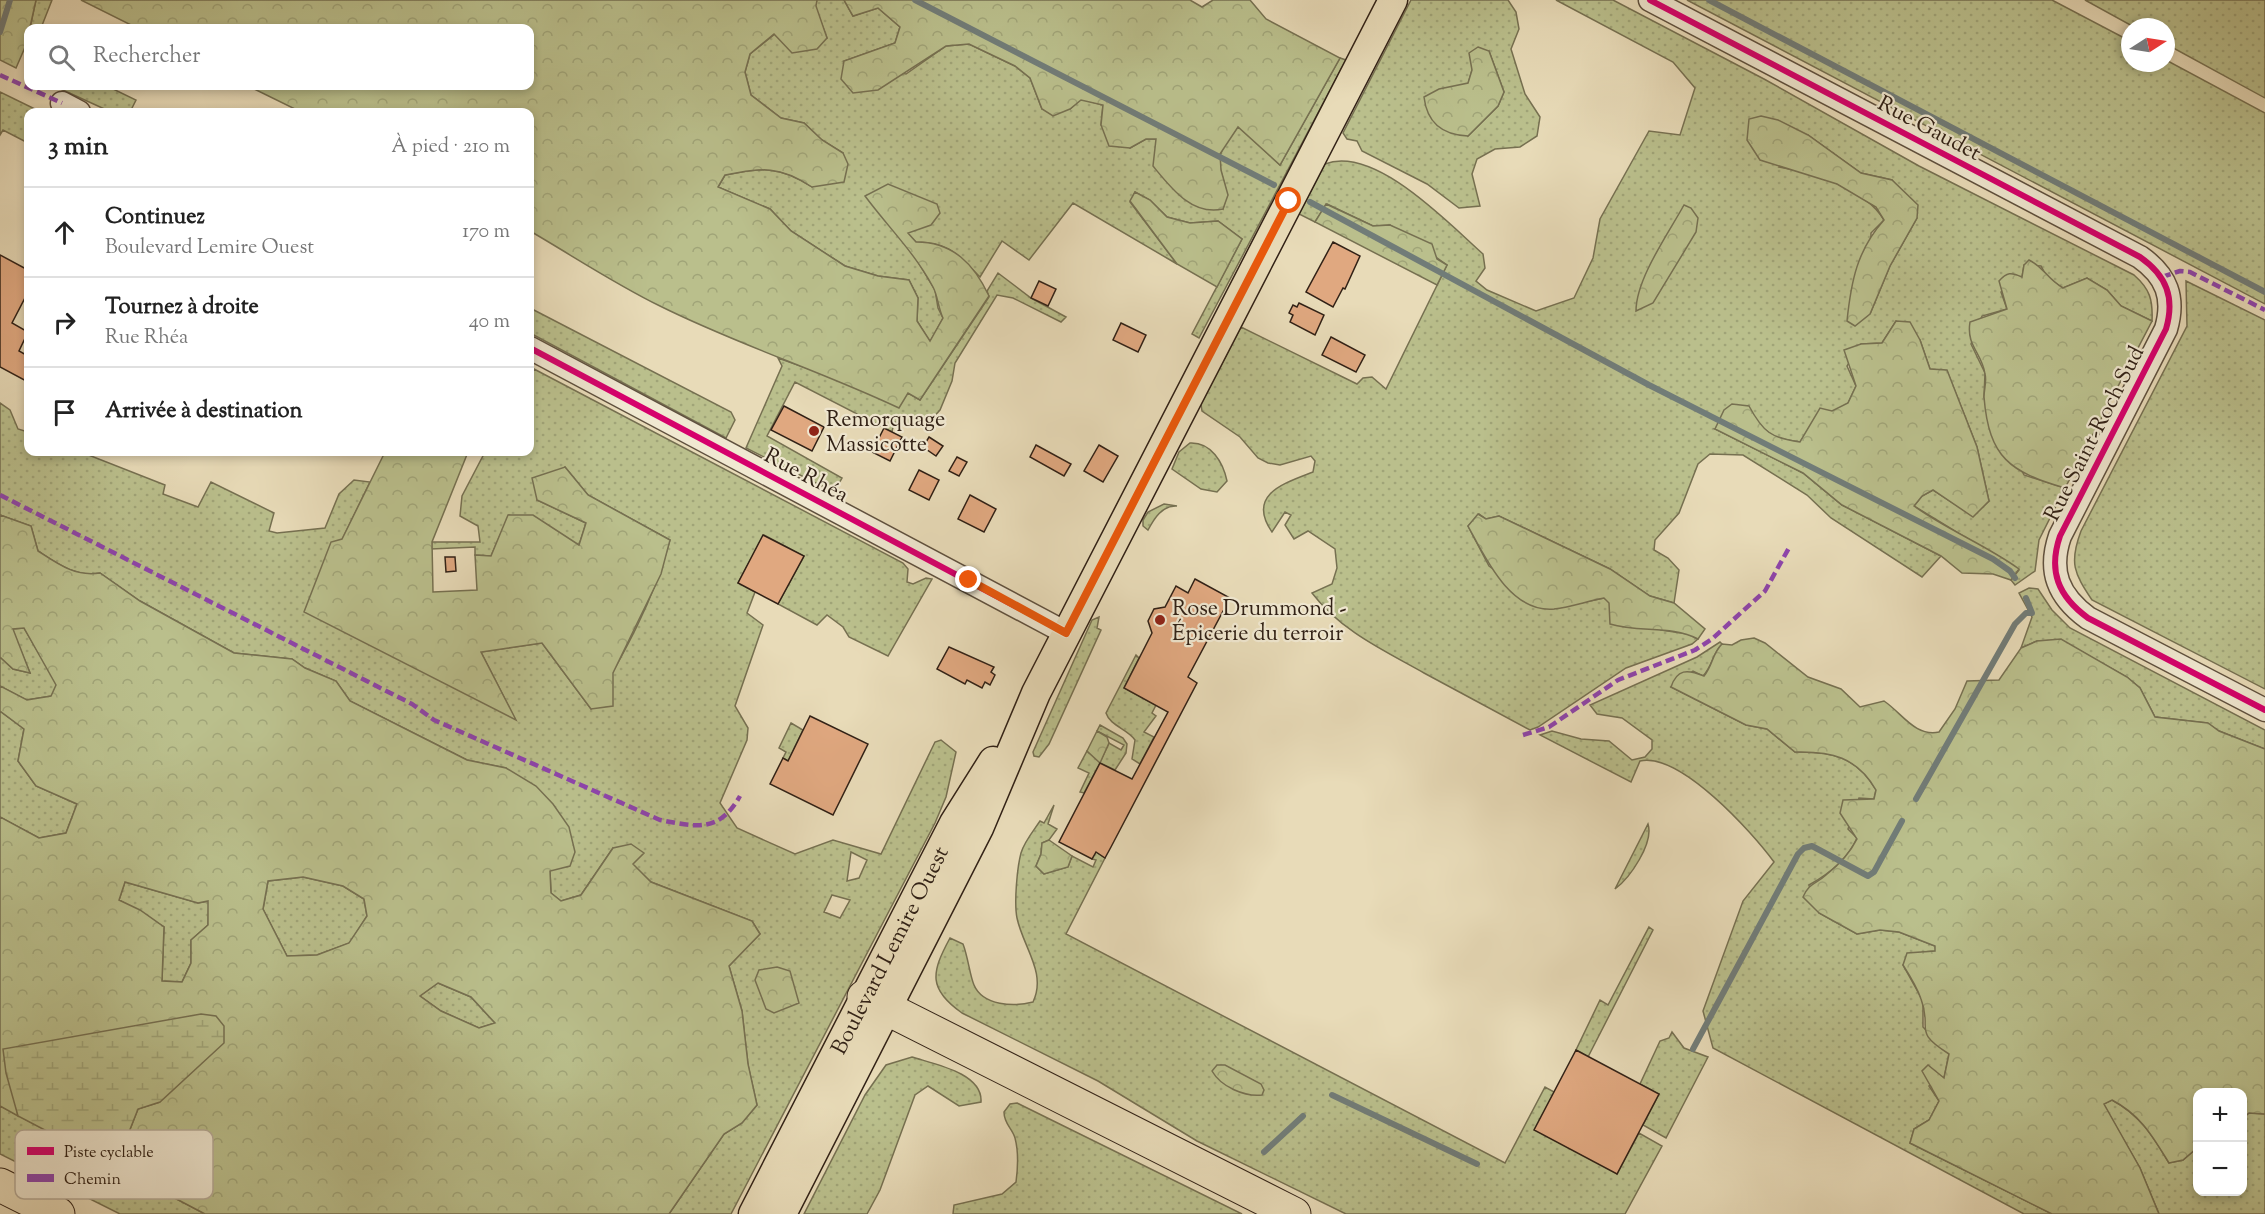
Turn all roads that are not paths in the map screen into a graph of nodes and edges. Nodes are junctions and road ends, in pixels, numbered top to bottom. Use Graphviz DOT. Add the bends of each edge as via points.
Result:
graph roads {
  1 [pos="1393,0"];
  2 [pos="1650,0"];
  3 [pos="2171,306"];
  4 [pos="534,350"];
  5 [pos="1066,633"];
  6 [pos="1036,693"];
  7 [pos="2265,710"];
  8 [pos="876,1003"];
  9 [pos="0,1185"];
  10 [pos="15,1192"];
  11 [pos="28,1199"];
  12 [pos="58,1214"];
  13 [pos="753,1214"];
  14 [pos="782,1214"];
  15 [pos="1294,1214"];
  1 -- 5 [label="main road, Boulevard Lemire Ouest"];
  2 -- 3 [label="street, Rue Gaudet" via="2140,257 2162,277"];
  3 -- 7 [label="street, Rue Saint-Roch Sud" via="2162,339 2060,536 2055,574 2067,600 2088,618"];
  4 -- 5 [label="street, Rue Rhéa"];
  5 -- 6 [label="main road, Boulevard Lemire Ouest"];
  6 -- 8 [label="main road, Boulevard Lemire Ouest" via="979,828"];
  6 -- 8 [label="main road, Boulevard Lemire Ouest" via="954,823"];
  8 -- 13 [label="main road, Boulevard Lemire Ouest"];
  8 -- 14 [label="main road, Boulevard Lemire Ouest"];
  8 -- 15 [label="highway"];
  9 -- 10 [label="highway"];
  11 -- 12 [label="highway"];
}
